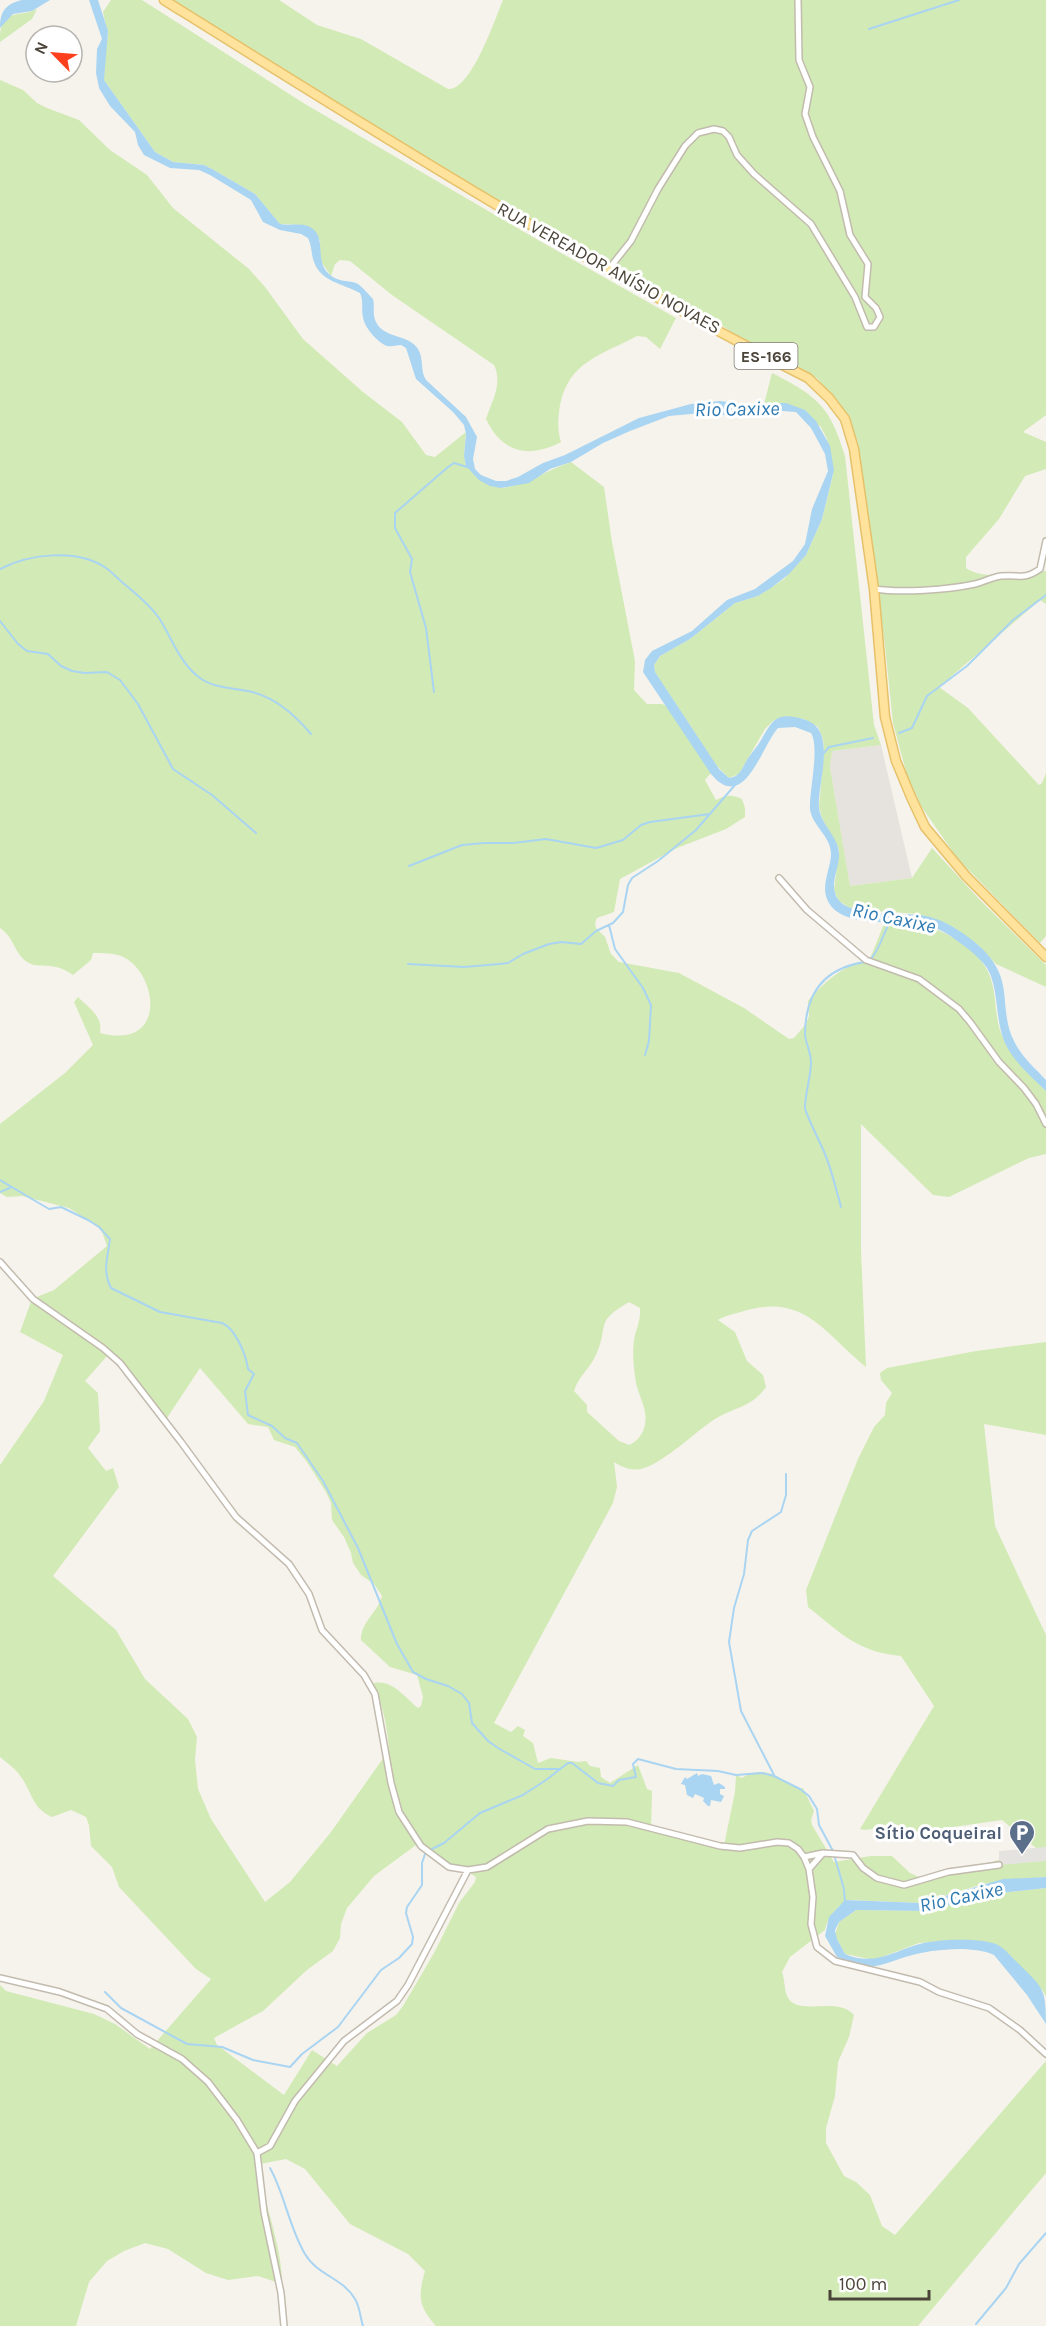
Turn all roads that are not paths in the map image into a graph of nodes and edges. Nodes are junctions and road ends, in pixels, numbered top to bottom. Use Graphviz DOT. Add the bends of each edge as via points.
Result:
graph roads {
  1 [pos="164,0"];
  2 [pos="798,0"];
  3 [pos="608,270"];
  4 [pos="1046,541"];
  5 [pos="874,588"];
  6 [pos="779,878"];
  7 [pos="1046,957"];
  8 [pos="1046,1124"];
  9 [pos="0,1262"];
  10 [pos="826,1853"];
  11 [pos="804,1857"];
  12 [pos="999,1865"];
  13 [pos="809,1869"];
  14 [pos="468,1870"];
  15 [pos="0,1978"];
  16 [pos="1046,2054"];
  17 [pos="257,2152"];
  18 [pos="284,2326"];
  1 -- 3 [label="main road, RUA VEREADOR ANÍSIO NOVAES / ES-166" via="389,141"];
  2 -- 3 [label="street" via="799,60 810,87 805,114 840,190 850,235 868,264 865,297 880,317 874,327 867,327 855,297 811,224 754,174 737,155 729,137 714,129 698,133 685,146 630,242"];
  3 -- 5 [label="main road, RUA VEREADOR ANÍSIO NOVAES / ES-166" via="808,378 829,398 845,418 854,449"];
  4 -- 5 [label="street" via="1041,569 1028,577 1000,576 943,588"];
  5 -- 7 [label="main road, RUA VEREADOR ANÍSIO NOVAES / ES-166" via="885,717 896,761 911,797 926,827 966,876"];
  6 -- 8 [label="street" via="807,910 866,960 918,979 959,1009 1024,1088"];
  9 -- 14 [label="street" via="33,1299 120,1363 236,1518 289,1564 309,1594 322,1630 364,1675 375,1694 399,1812 421,1846 449,1867"];
  10 -- 11 [label="street"];
  10 -- 12 [label="street" via="853,1855 862,1868 877,1878 904,1885 948,1872"];
  10 -- 13 [label="street"];
  11 -- 13 [label="street"];
  11 -- 14 [label="street" via="789,1843 720,1846 627,1822 588,1821 548,1829 487,1867"];
  13 -- 16 [label="street" via="811,1924 817,1947 835,1961 920,1982 989,2008"];
  14 -- 17 [label="street" via="397,2001 344,2042 295,2101 270,2146"];
  15 -- 17 [label="street" via="60,1992 107,2009 208,2082"];
  17 -- 18 [label="street"];
}
